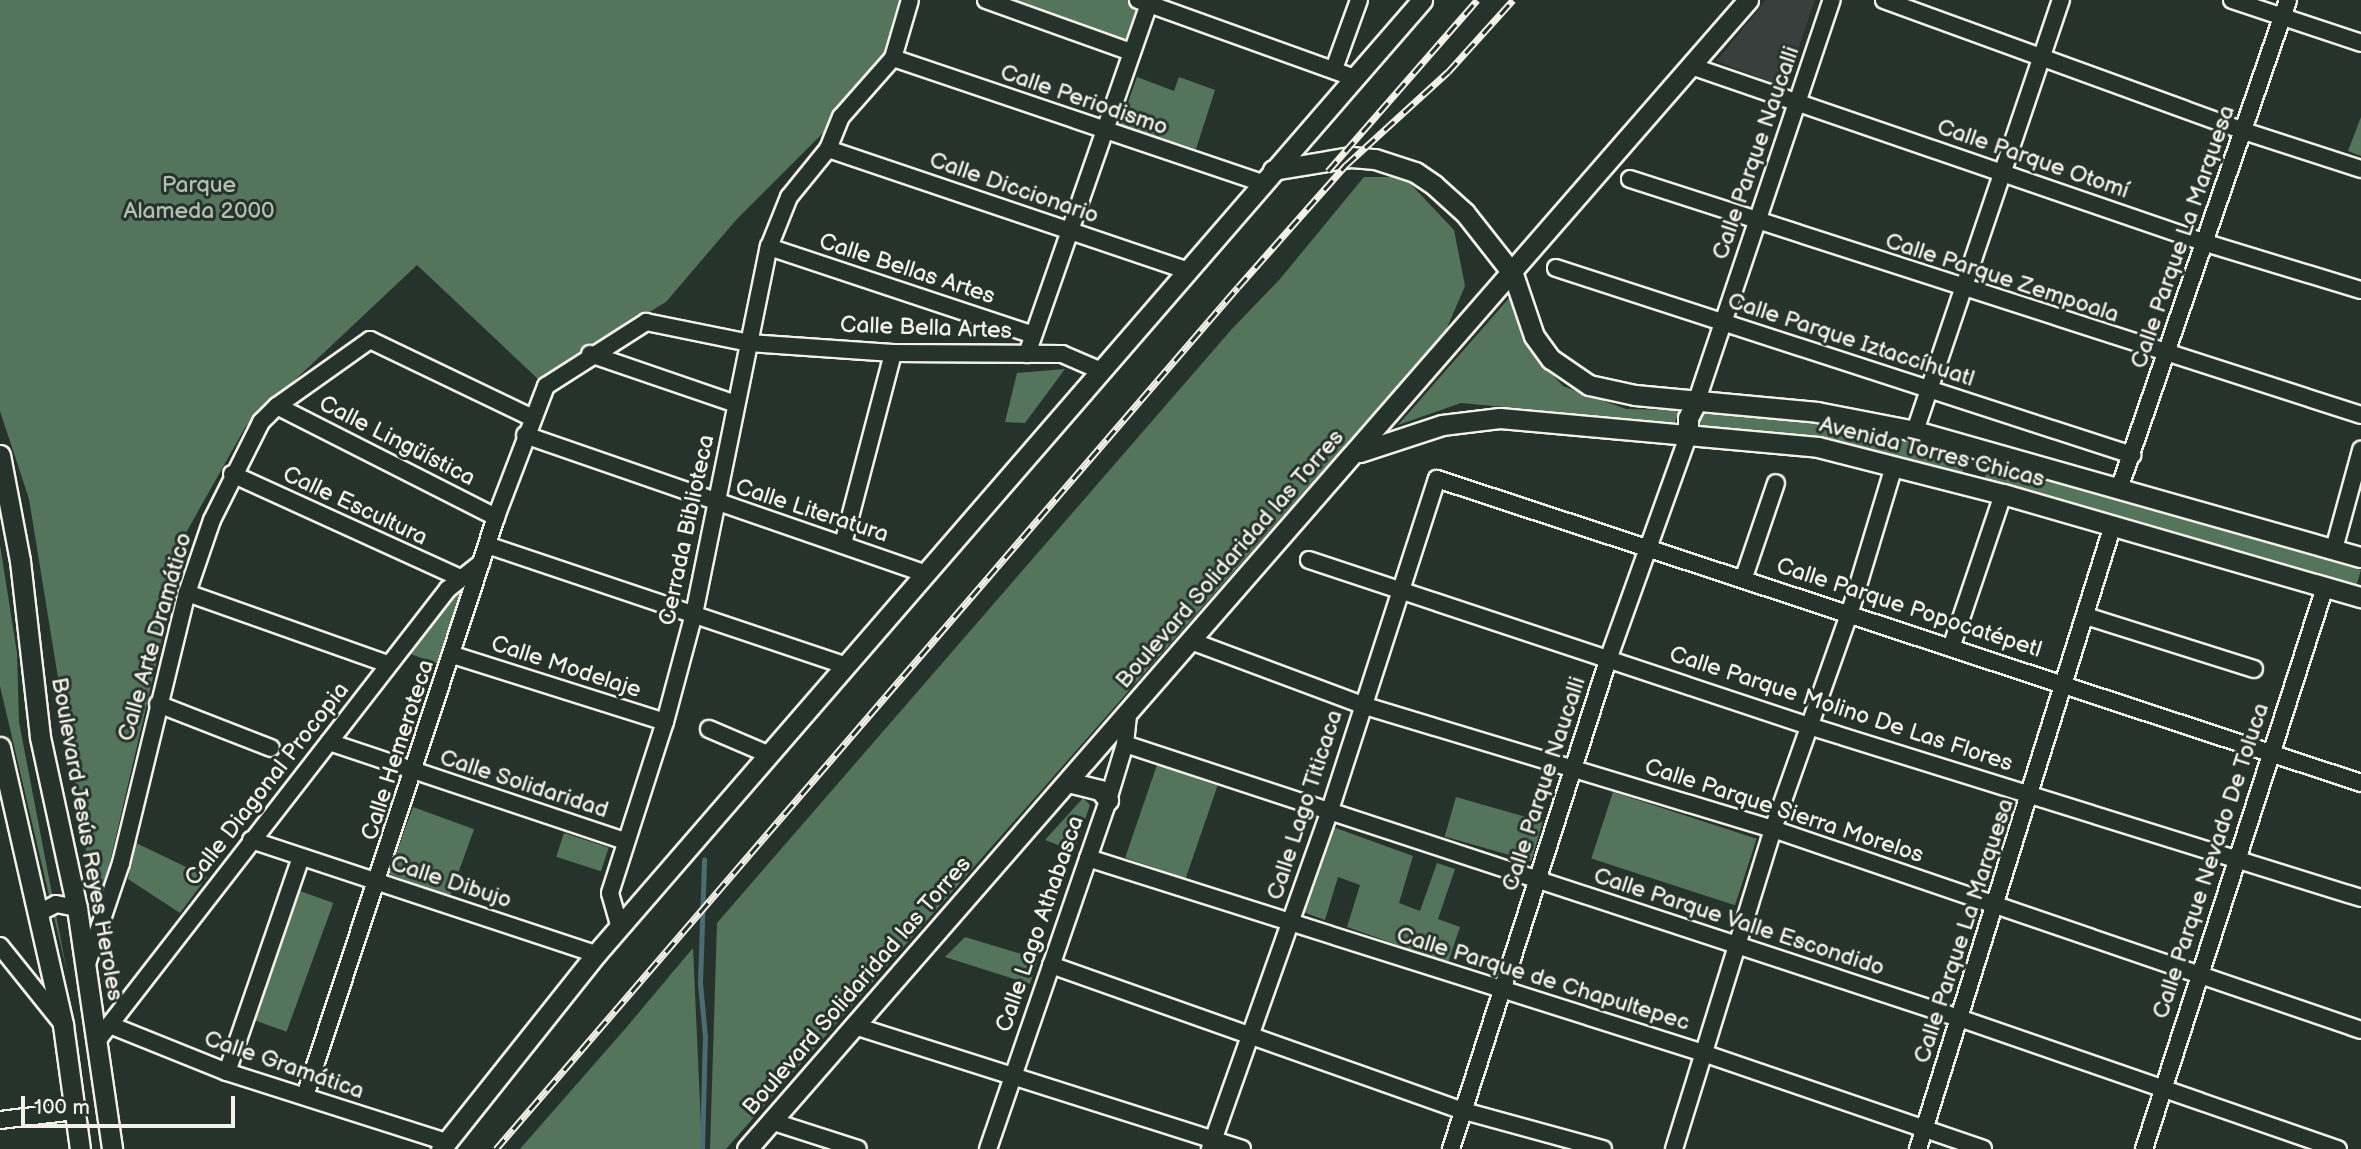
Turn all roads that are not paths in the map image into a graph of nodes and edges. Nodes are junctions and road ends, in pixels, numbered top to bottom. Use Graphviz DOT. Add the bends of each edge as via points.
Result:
graph roads {
  1 [pos="910,0"];
  2 [pos="986,0"];
  3 [pos="1359,0"];
  4 [pos="1422,0"];
  5 [pos="1748,0"];
  6 [pos="1832,0"];
  7 [pos="1884,0"];
  8 [pos="2061,0"];
  9 [pos="2232,0"];
  10 [pos="2288,0"];
  11 [pos="1146,1"];
  12 [pos="2282,18"];
  13 [pos="2361,43"];
  14 [pos="1131,52"];
  15 [pos="2041,57"];
  16 [pos="893,58"];
  17 [pos="1691,66"];
  18 [pos="1334,69"];
  19 [pos="1355,78"];
  20 [pos="1796,102"];
  21 [pos="1102,131"];
  22 [pos="2244,131"];
  23 [pos="828,149"];
  24 [pos="2361,169"];
  25 [pos="2002,172"];
  26 [pos="1267,176"];
  27 [pos="1630,179"];
  28 [pos="1756,221"];
  29 [pos="1067,230"];
  30 [pos="2206,243"];
  31 [pos="769,247"];
  32 [pos="1556,268"];
  33 [pos="1186,270"];
  34 [pos="1513,274"];
  35 [pos="1961,289"];
  36 [pos="2361,290"];
  37 [pos="1723,321"];
  38 [pos="1031,334"];
  39 [pos="748,343"];
  40 [pos="893,353"];
  41 [pos="590,354"];
  42 [pos="1027,354"];
  43 [pos="2166,355"];
  44 [pos="1099,369"];
  45 [pos="1927,389"];
  46 [pos="1696,400"];
  47 [pos="736,404"];
  48 [pos="277,406"];
  49 [pos="2361,415"];
  50 [pos="531,417"];
  51 [pos="1915,431"];
  52 [pos="525,435"];
  53 [pos="1688,436"];
  54 [pos="1980,450"];
  55 [pos="2361,450"];
  56 [pos="1358,452"];
  57 [pos="0,455"];
  58 [pos="2132,455"];
  59 [pos="1894,466"];
  60 [pos="232,474"];
  61 [pos="1443,479"];
  62 [pos="1776,483"];
  63 [pos="1971,485"];
  64 [pos="2119,489"];
  65 [pos="2003,494"];
  66 [pos="716,504"];
  67 [pos="496,516"];
  68 [pos="2113,525"];
  69 [pos="843,544"];
  70 [pos="487,545"];
  71 [pos="1646,547"];
  72 [pos="2334,549"];
  73 [pos="2361,557"];
  74 [pos="1309,559"];
  75 [pos="481,563"];
  76 [pos="926,574"];
  77 [pos="460,578"];
  78 [pos="1744,578"];
  79 [pos="2326,587"];
  80 [pos="1402,588"];
  81 [pos="187,593"];
  82 [pos="2361,597"];
  83 [pos="1850,612"];
  84 [pos="694,614"];
  85 [pos="2086,616"];
  86 [pos="1191,641"];
  87 [pos="1952,645"];
  88 [pos="453,655"];
  89 [pos="1609,657"];
  90 [pos="388,664"];
  91 [pos="847,666"];
  92 [pos="2254,669"];
  93 [pos="2065,684"];
  94 [pos="158,704"];
  95 [pos="1362,705"];
  96 [pos="1128,713"];
  97 [pos="665,722"];
  98 [pos="1809,726"];
  99 [pos="709,729"];
  100 [pos="329,742"];
  101 [pos="1125,744"];
  102 [pos="0,747"];
  103 [pos="271,748"];
  104 [pos="2269,752"];
  105 [pos="770,755"];
  106 [pos="1573,768"];
  107 [pos="415,772"];
  108 [pos="1068,782"];
  109 [pos="2361,783"];
  110 [pos="2032,794"];
  111 [pos="1108,800"];
  112 [pos="1329,813"];
  113 [pos="1773,829"];
  114 [pos="251,841"];
  115 [pos="625,841"];
  116 [pos="301,857"];
  117 [pos="2235,857"];
  118 [pos="1088,858"];
  119 [pos="1536,880"];
  120 [pos="377,882"];
  121 [pos="2361,898"];
  122 [pos="1996,905"];
  123 [pos="77,908"];
  124 [pos="39,913"];
  125 [pos="1291,922"];
  126 [pos="620,928"];
  127 [pos="1736,945"];
  128 [pos="0,946"];
  129 [pos="596,954"];
  130 [pos="1051,965"];
  131 [pos="86,967"];
  132 [pos="2199,973"];
  133 [pos="1499,991"];
  134 [pos="1959,1018"];
  135 [pos="63,1025"];
  136 [pos="110,1025"];
  137 [pos="855,1026"];
  138 [pos="2361,1030"];
  139 [pos="1251,1032"];
  140 [pos="97,1041"];
  141 [pos="1703,1053"];
  142 [pos="226,1072"];
  143 [pos="1012,1076"];
  144 [pos="2162,1090"];
  145 [pos="305,1096"];
  146 [pos="75,1111"];
  147 [pos="1464,1111"];
  148 [pos="0,1120"];
  149 [pos="771,1121"];
  150 [pos="1925,1128"];
  151 [pos="1211,1144"];
  152 [pos="443,1146"];
  153 [pos="80,1149"];
  154 [pos="113,1149"];
  155 [pos="747,1149"];
  156 [pos="858,1149"];
  157 [pos="988,1149"];
  158 [pos="1242,1149"];
  159 [pos="1451,1149"];
  160 [pos="1603,1149"];
  161 [pos="1674,1149"];
  162 [pos="1918,1149"];
  163 [pos="1983,1149"];
  164 [pos="2144,1149"];
  165 [pos="2338,1149"];
  1 -- 16 [label="street"];
  2 -- 14 [label="street"];
  3 -- 18 [label="street"];
  4 -- 19 [label="main road"];
  5 -- 17 [label="main road, Boulevard Solidaridad las Torres"];
  6 -- 20 [label="street, Calle Parque Naucalli"];
  7 -- 15 [label="street"];
  8 -- 15 [label="street"];
  9 -- 12 [label="street"];
  10 -- 12 [label="street, Calle Parque La Marquesa"];
  11 -- 14 [label="street"];
  11 -- 18 [label="street"];
  12 -- 13 [label="street"];
  12 -- 22 [label="street, Calle Parque La Marquesa"];
  14 -- 21 [label="street"];
  15 -- 22 [label="street"];
  15 -- 25 [label="street"];
  16 -- 21 [label="street, Calle Periodismo"];
  16 -- 23 [label="street, Cerrada Biblioteca" via="841,117"];
  17 -- 20 [label="street, Calle Parque Otomí"];
  17 -- 34 [label="main road, Boulevard Solidaridad las Torres"];
  18 -- 19 [label="street"];
  19 -- 26 [label="main road"];
  20 -- 25 [label="street, Calle Parque Otomí"];
  20 -- 28 [label="street, Calle Parque Naucalli"];
  21 -- 26 [label="street, Calle Periodismo"];
  21 -- 29 [label="street"];
  22 -- 24 [label="street"];
  22 -- 30 [label="street, Calle Parque La Marquesa"];
  23 -- 29 [label="street, Calle Diccionario"];
  23 -- 31 [label="street, Cerrada Biblioteca" via="796,186"];
  25 -- 30 [label="street, Calle Parque Otomí"];
  25 -- 35 [label="street"];
  26 -- 33 [label="main road"];
  26 -- 34 [label="main road, Avenida Torres Chicas" via="1351,157 1395,164 1434,185 1465,213"];
  27 -- 28 [label="street, Calle Parque Zempoala"];
  28 -- 35 [label="street, Calle Parque Zempoala"];
  28 -- 37 [label="street, Calle Parque Naucalli"];
  29 -- 33 [label="street, Calle Diccionario"];
  29 -- 38 [label="street"];
  30 -- 36 [label="street, Calle Parque Otomí"];
  30 -- 43 [label="street, Calle Parque La Marquesa"];
  31 -- 38 [label="street, Calle Bellas Artes"];
  31 -- 39 [label="street, Cerrada Biblioteca"];
  32 -- 37 [label="street, Calle Parque Iztaccíhuatl"];
  33 -- 44 [label="main road"];
  34 -- 46 [label="main road, Avenida Torres Chicas" via="1534,336 1566,373 1614,391"];
  34 -- 56 [label="main road, Boulevard Solidaridad las Torres"];
  35 -- 43 [label="street, Calle Parque Zempoala"];
  35 -- 45 [label="street"];
  37 -- 45 [label="street, Calle Parque Iztaccíhuatl"];
  37 -- 46 [label="street, Calle Parque Naucalli"];
  38 -- 42 [label="street"];
  39 -- 40 [label="street, Calle Bella Artes"];
  39 -- 41 [label="street, Calle Bella Artes" via="646,321"];
  39 -- 47 [label="street, Cerrada Biblioteca"];
  40 -- 42 [label="street, Calle Bella Artes"];
  40 -- 69 [label="street"];
  41 -- 47 [label="street"];
  41 -- 50 [label="street, Calle Hemeroteca" via="545,386"];
  42 -- 44 [label="street, Calle Bella Artes" via="1062,354"];
  43 -- 49 [label="street, Calle Parque Zempoala"];
  43 -- 58 [label="street, Calle Parque La Marquesa"];
  44 -- 76 [label="main road"];
  45 -- 51 [label="street"];
  45 -- 58 [label="street, Calle Parque Iztaccíhuatl"];
  46 -- 51 [label="main road, Avenida Torres Chicas" via="1816,412"];
  46 -- 53 [label="main road" via="1688,418"];
  47 -- 66 [label="street, Cerrada Biblioteca"];
  48 -- 50 [label="street, Calle Arte Dramático" via="362,342 374,341"];
  48 -- 60 [label="street, Calle Arte Dramático" via="254,432"];
  48 -- 67 [label="street, Calle Lingüística"];
  50 -- 52 [label="street, Calle Hemeroteca"];
  51 -- 54 [label="main road, Avenida Torres Chicas"];
  52 -- 66 [label="street, Calle Literatura"];
  52 -- 67 [label="street, Calle Hemeroteca"];
  53 -- 56 [label="main road, Avenida Torres Chicas" via="1537,420 1471,419"];
  53 -- 59 [label="main road, Avenida Torres Chicas" via="1818,447"];
  53 -- 71 [label="street, Calle Parque Naucalli"];
  54 -- 63 [label="main road" via="1982,464"];
  54 -- 64 [label="main road, Avenida Torres Chicas"];
  55 -- 72 [label="street"];
  56 -- 86 [label="main road, Boulevard Solidaridad las Torres"];
  57 -- 123 [label="main road, Boulevard Jesús Reyes Heroles" via="20,561 40,737"];
  58 -- 64 [label="street, Calle Parque La Marquesa"];
  59 -- 63 [label="main road, Avenida Torres Chicas"];
  59 -- 83 [label="street"];
  60 -- 77 [label="street, Calle Escultura"];
  60 -- 81 [label="street, Calle Arte Dramático"];
  61 -- 71 [label="street, Calle Parque Popocatépetl"];
  61 -- 80 [label="street, Calle Lago Titicaca" via="1434,481"];
  62 -- 78 [label="street"];
  63 -- 65 [label="main road, Avenida Torres Chicas"];
  64 -- 72 [label="main road, Avenida Torres Chicas"];
  65 -- 68 [label="main road, Avenida Torres Chicas"];
  65 -- 87 [label="street"];
  66 -- 69 [label="street, Calle Literatura"];
  66 -- 84 [label="street, Cerrada Biblioteca"];
  67 -- 70 [label="street, Calle Hemeroteca"];
  68 -- 79 [label="main road, Avenida Torres Chicas"];
  68 -- 85 [label="street, Calle Parque La Marquesa"];
  69 -- 76 [label="street, Calle Literatura"];
  70 -- 75 [label="street, Calle Hemeroteca"];
  70 -- 84 [label="street"];
  71 -- 78 [label="street, Calle Parque Popocatépetl"];
  71 -- 89 [label="street, Calle Parque Naucalli"];
  72 -- 73 [label="main road, Avenida Torres Chicas"];
  74 -- 80 [label="street, Calle Parque Molino De Las Flores"];
  75 -- 77 [label="street, Calle Diagonal Procopia"];
  75 -- 88 [label="street, Calle Hemeroteca"];
  76 -- 91 [label="main road"];
  77 -- 90 [label="street, Calle Diagonal Procopia"];
  78 -- 83 [label="street, Calle Parque Popocatépetl"];
  79 -- 82 [label="main road, Avenida Torres Chicas"];
  79 -- 104 [label="street, Calle Parque Nevado De Toluca"];
  80 -- 89 [label="street, Calle Parque Molino De Las Flores"];
  80 -- 95 [label="street, Calle Lago Titicaca"];
  81 -- 90 [label="street"];
  81 -- 94 [label="street, Calle Arte Dramático"];
  83 -- 87 [label="street, Calle Parque Popocatépetl"];
  83 -- 98 [label="street"];
  84 -- 91 [label="street"];
  84 -- 97 [label="street, Cerrada Biblioteca"];
  85 -- 92 [label="street"];
  85 -- 93 [label="street, Calle Parque La Marquesa"];
  86 -- 95 [label="street, Calle Parque Sierra Morelos"];
  86 -- 96 [label="main road, Boulevard Solidaridad las Torres"];
  87 -- 93 [label="street, Calle Parque Popocatépetl"];
  88 -- 97 [label="street, Calle Modelaje"];
  88 -- 107 [label="street, Calle Hemeroteca"];
  89 -- 98 [label="street, Calle Parque Molino De Las Flores"];
  89 -- 106 [label="street, Calle Parque Naucalli"];
  90 -- 100 [label="street, Calle Diagonal Procopia"];
  91 -- 105 [label="main road"];
  93 -- 104 [label="street, Calle Parque Popocatépetl"];
  93 -- 110 [label="street, Calle Parque La Marquesa"];
  94 -- 103 [label="street"];
  94 -- 131 [label="street, Calle Arte Dramático" via="121,863"];
  95 -- 106 [label="street, Calle Parque Sierra Morelos"];
  95 -- 112 [label="street, Calle Lago Titicaca"];
  96 -- 101 [label="street, Calle Lago Athabasca"];
  96 -- 108 [label="main road, Boulevard Solidaridad las Torres"];
  97 -- 115 [label="street, Cerrada Biblioteca"];
  98 -- 110 [label="street, Calle Parque Molino De Las Flores"];
  98 -- 113 [label="street"];
  99 -- 105 [label="street"];
  100 -- 107 [label="street, Calle Solidaridad"];
  100 -- 114 [label="street, Calle Diagonal Procopia"];
  101 -- 111 [label="street, Calle Lago Athabasca"];
  101 -- 112 [label="street, Calle Parque Valle Escondido"];
  102 -- 124 [label="main road"];
  104 -- 109 [label="street, Calle Parque Popocatépetl"];
  104 -- 117 [label="street, Calle Parque Nevado De Toluca"];
  105 -- 126 [label="main road"];
  106 -- 113 [label="street, Calle Parque Sierra Morelos"];
  106 -- 119 [label="street, Calle Parque Naucalli"];
  107 -- 115 [label="street, Calle Solidaridad"];
  107 -- 120 [label="street, Calle Hemeroteca"];
  108 -- 111 [label="main road" via="1100,790"];
  108 -- 137 [label="main road, Boulevard Solidaridad las Torres"];
  110 -- 117 [label="street, Calle Parque Molino De Las Flores"];
  110 -- 122 [label="street, Calle Parque La Marquesa"];
  111 -- 118 [label="street, Calle Lago Athabasca"];
  112 -- 119 [label="street, Calle Parque Valle Escondido"];
  112 -- 125 [label="street, Calle Lago Titicaca"];
  113 -- 122 [label="street, Calle Parque Sierra Morelos"];
  113 -- 127 [label="street"];
  114 -- 116 [label="street, Calle Dibujo"];
  114 -- 136 [label="street, Calle Diagonal Procopia"];
  115 -- 126 [label="street, Cerrada Biblioteca" via="610,901"];
  116 -- 120 [label="street, Calle Dibujo"];
  116 -- 142 [label="street"];
  117 -- 121 [label="street, Calle Parque Molino De Las Flores"];
  117 -- 132 [label="street, Calle Parque Nevado De Toluca"];
  118 -- 125 [label="street, Calle Parque de Chapultepec"];
  118 -- 130 [label="street, Calle Lago Athabasca"];
  119 -- 127 [label="street, Calle Parque Valle Escondido"];
  119 -- 133 [label="street, Calle Parque Naucalli"];
  120 -- 129 [label="street, Calle Dibujo"];
  120 -- 145 [label="street, Calle Hemeroteca"];
  122 -- 132 [label="street, Calle Parque Sierra Morelos"];
  122 -- 134 [label="street, Calle Parque La Marquesa"];
  123 -- 124 [label="street" via="56,904"];
  123 -- 131 [label="main road, Boulevard Jesús Reyes Heroles"];
  124 -- 135 [label="main road"];
  125 -- 133 [label="street, Calle Parque de Chapultepec"];
  125 -- 139 [label="street, Calle Lago Titicaca"];
  126 -- 129 [label="main road"];
  127 -- 134 [label="street, Calle Parque Valle Escondido"];
  127 -- 141 [label="street"];
  128 -- 135 [label="street"];
  129 -- 152 [label="main road"];
  130 -- 139 [label="street"];
  130 -- 143 [label="street, Calle Lago Athabasca"];
  131 -- 140 [label="main road, Boulevard Jesús Reyes Heroles"];
  132 -- 138 [label="street, Calle Parque Sierra Morelos"];
  132 -- 144 [label="street, Calle Parque Nevado De Toluca"];
  133 -- 141 [label="street, Calle Parque de Chapultepec"];
  133 -- 147 [label="street, Calle Parque Naucalli"];
  134 -- 144 [label="street, Calle Parque Valle Escondido"];
  134 -- 150 [label="street, Calle Parque La Marquesa"];
  135 -- 146 [label="main road"];
  136 -- 140 [label="street, Calle Diagonal Procopia"];
  136 -- 142 [label="street, Calle Gramática"];
  137 -- 143 [label="street"];
  137 -- 149 [label="main road, Boulevard Solidaridad las Torres"];
  139 -- 147 [label="street"];
  139 -- 151 [label="street, Calle Lago Titicaca"];
  140 -- 154 [label="main road, Boulevard Jesús Reyes Heroles"];
  141 -- 150 [label="street, Calle Parque de Chapultepec"];
  141 -- 161 [label="street"];
  142 -- 145 [label="street, Calle Gramática"];
  143 -- 151 [label="street"];
  143 -- 157 [label="street, Calle Lago Athabasca"];
  144 -- 164 [label="street, Calle Parque Nevado De Toluca"];
  144 -- 165 [label="street, Calle Parque Valle Escondido"];
  145 -- 152 [label="street, Calle Gramática"];
  146 -- 148 [label="street"];
  146 -- 153 [label="main road"];
  147 -- 159 [label="street, Calle Parque Naucalli"];
  147 -- 160 [label="street"];
  149 -- 155 [label="main road, Boulevard Solidaridad las Torres"];
  149 -- 156 [label="street"];
  150 -- 162 [label="street, Calle Parque La Marquesa"];
  150 -- 163 [label="street, Calle Parque de Chapultepec"];
  151 -- 158 [label="street"];
}
